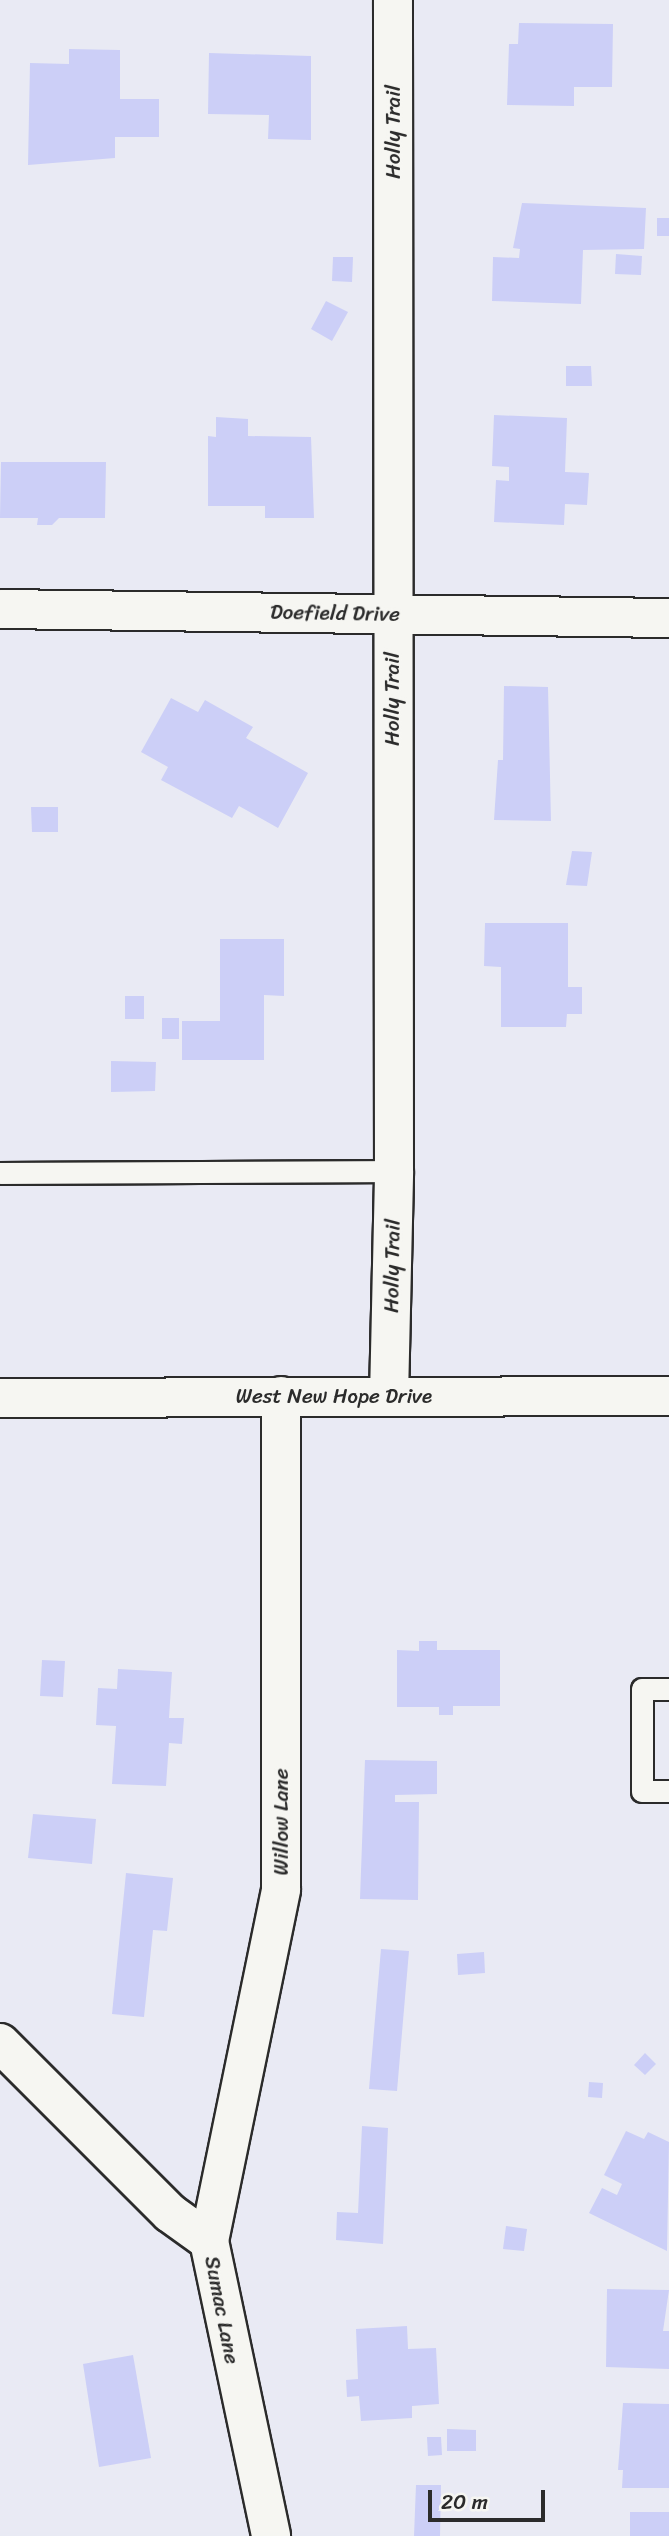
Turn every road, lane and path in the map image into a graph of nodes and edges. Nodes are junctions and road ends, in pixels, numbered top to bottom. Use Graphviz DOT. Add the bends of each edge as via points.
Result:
graph roads {
  1 [pos="393,0"];
  2 [pos="0,609"];
  3 [pos="392,614"];
  4 [pos="669,618"];
  5 [pos="394,1171"];
  6 [pos="0,1173"];
  7 [pos="281,1396"];
  8 [pos="669,1396"];
  9 [pos="388,1397"];
  10 [pos="0,1398"];
  11 [pos="669,1689"];
  12 [pos="669,1791"];
  13 [pos="0,2043"];
  14 [pos="209,2241"];
  15 [pos="271,2536"];
  1 -- 3 [label="street, Holly Trail"];
  2 -- 3 [label="street, Doefield Drive"];
  3 -- 4 [label="street, Doefield Drive"];
  3 -- 5 [label="street, Holly Trail"];
  5 -- 6 [label="lane"];
  5 -- 9 [label="street, Holly Trail"];
  7 -- 9 [label="street, West New Hope Drive"];
  7 -- 10 [label="street, West New Hope Drive"];
  7 -- 14 [label="street, Willow Lane" via="281,1889"];
  8 -- 9 [label="street, West New Hope Drive"];
  11 -- 12 [label="lane" via="642,1689 642,1791"];
  13 -- 14 [label="street, Sumac Lane" via="170,2213"];
  14 -- 15 [label="street, Sumac Lane"];
}
